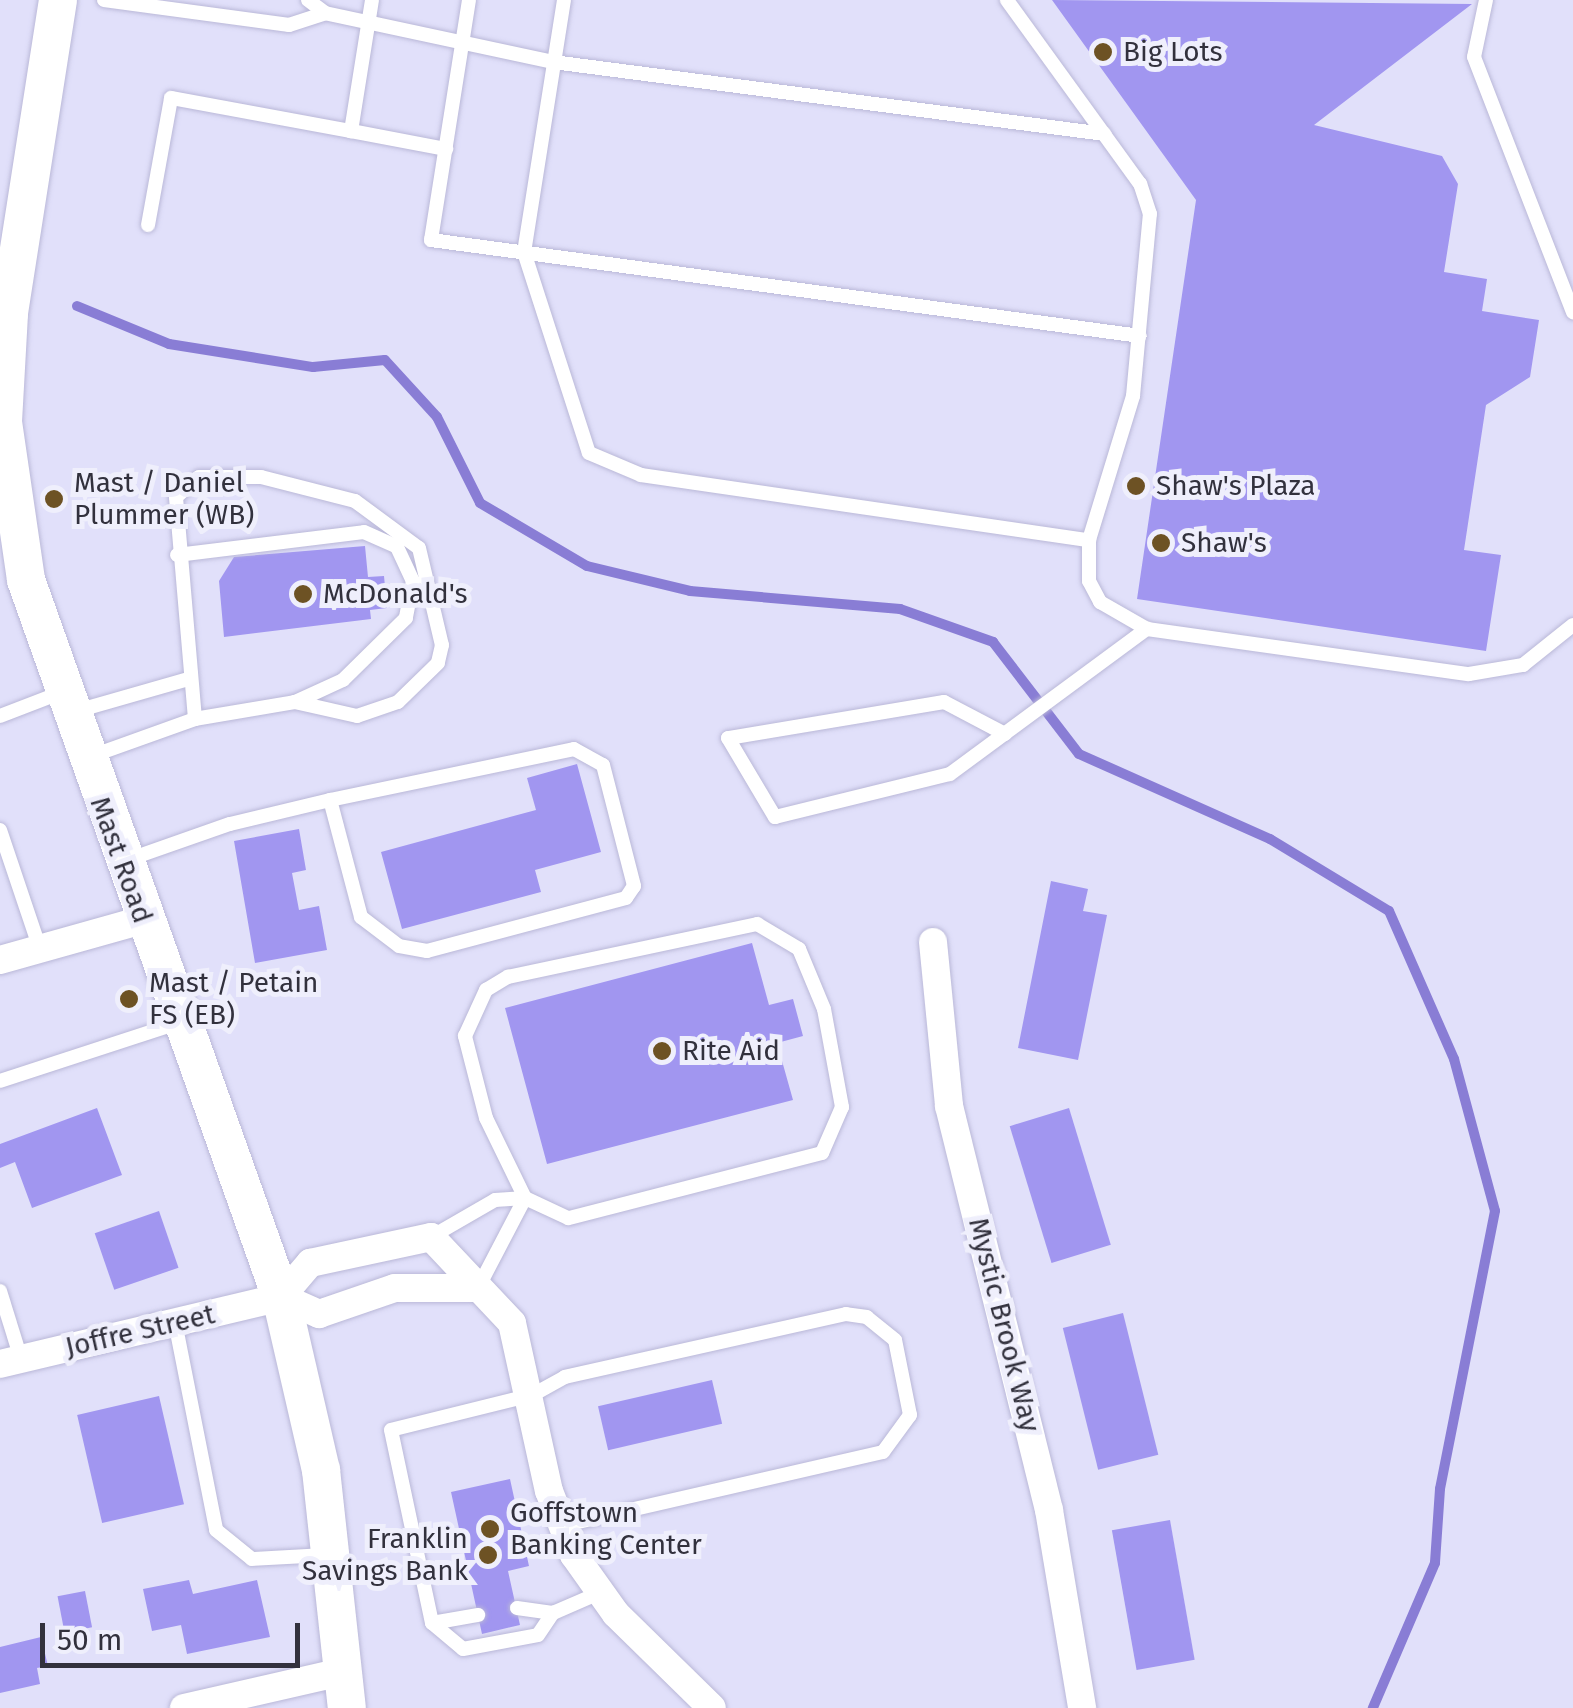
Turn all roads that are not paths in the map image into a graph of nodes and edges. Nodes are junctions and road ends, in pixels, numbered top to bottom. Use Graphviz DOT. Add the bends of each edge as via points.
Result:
graph roads {
  1 [pos="58,0"];
  2 [pos="104,0"];
  3 [pos="308,0"];
  4 [pos="372,0"];
  5 [pos="470,0"];
  6 [pos="564,0"];
  7 [pos="1007,0"];
  8 [pos="1486,0"];
  9 [pos="325,13"];
  10 [pos="369,22"];
  11 [pos="464,43"];
  12 [pos="553,62"];
  13 [pos="352,131"];
  14 [pos="1104,134"];
  15 [pos="446,149"];
  16 [pos="148,225"];
  17 [pos="524,252"];
  18 [pos="1573,312"];
  19 [pos="1140,336"];
  20 [pos="1089,540"];
  21 [pos="177,555"];
  22 [pos="1573,625"];
  23 [pos="1147,629"];
  24 [pos="188,679"];
  25 [pos="295,702"];
  26 [pos="64,703"];
  27 [pos="0,716"];
  28 [pos="195,719"];
  29 [pos="1005,734"];
  30 [pos="84,759"];
  31 [pos="330,800"];
  32 [pos="0,830"];
  33 [pos="121,862"];
  34 [pos="142,920"];
  35 [pos="934,942"];
  36 [pos="40,949"];
  37 [pos="0,960"];
  38 [pos="182,1022"];
  39 [pos="0,1082"];
  40 [pos="525,1198"];
  41 [pos="431,1236"];
  42 [pos="478,1288"];
  43 [pos="0,1291"];
  44 [pos="281,1297"];
  45 [pos="175,1322"];
  46 [pos="10,1362"];
  47 [pos="532,1395"];
  48 [pos="559,1526"];
  49 [pos="333,1554"];
  50 [pos="599,1594"];
  51 [pos="517,1608"];
  52 [pos="553,1613"];
  53 [pos="478,1615"];
  54 [pos="432,1623"];
  55 [pos="346,1689"];
  56 [pos="184,1708"];
  57 [pos="712,1708"];
  58 [pos="1082,1708"];
  1 -- 26 [label="main road, Mast Road" via="19,235 3,422 26,580"];
  2 -- 9 [label="lane" via="289,25"];
  3 -- 9 [label="lane"];
  4 -- 10 [label="lane"];
  5 -- 11 [label="lane"];
  6 -- 12 [label="lane"];
  7 -- 14 [label="lane"];
  8 -- 18 [label="lane" via="1474,57"];
  9 -- 10 [label="lane"];
  10 -- 11 [label="lane"];
  10 -- 13 [label="lane"];
  11 -- 12 [label="lane"];
  11 -- 15 [label="lane"];
  12 -- 14 [label="lane"];
  12 -- 17 [label="lane"];
  13 -- 15 [label="lane"];
  13 -- 16 [label="lane" via="172,98"];
  14 -- 19 [label="lane" via="1150,214"];
  15 -- 17 [label="lane" via="431,240"];
  17 -- 19 [label="lane"];
  17 -- 20 [label="lane" via="575,429 612,468"];
  19 -- 20 [label="lane" via="1133,396"];
  20 -- 23 [label="lane" via="1088,582 1100,602"];
  21 -- 24 [label="lane"];
  21 -- 25 [label="lane" via="364,532 397,547 412,581 406,618 362,666"];
  21 -- 25 [label="lane" via="176,497 199,478 324,488 406,532 438,600 438,663 379,712"];
  22 -- 23 [label="lane" via="1523,665 1469,674"];
  23 -- 29 [label="lane"];
  24 -- 26 [label="lane"];
  24 -- 28 [label="lane"];
  25 -- 28 [label="lane"];
  26 -- 27 [label="lane"];
  26 -- 30 [label="main road, Mast Road"];
  28 -- 30 [label="lane"];
  29 -- 29 [label="lane" via="950,774 775,817 728,738 944,702"];
  30 -- 33 [label="main road, Mast Road"];
  31 -- 31 [label="lane" via="590,752 603,765 634,886 626,898 427,951 400,946 361,916"];
  31 -- 33 [label="lane"];
  32 -- 36 [label="lane"];
  33 -- 34 [label="main road, Mast Road"];
  34 -- 36 [label="street"];
  34 -- 38 [label="main road, Mast Road"];
  35 -- 58 [label="street, Mystic Brook Way" via="949,1106 1049,1510"];
  36 -- 37 [label="street"];
  38 -- 39 [label="lane"];
  38 -- 44 [label="main road, Mast Road"];
  40 -- 40 [label="lane" via="568,1218 822,1153 840,1120 842,1094 824,1009 799,948 758,924 486,990 465,1036 497,1147"];
  40 -- 41 [label="lane" via="495,1200"];
  40 -- 42 [label="lane"];
  41 -- 42 [label="street"];
  41 -- 44 [label="street" via="310,1263"];
  42 -- 44 [label="street" via="395,1288 320,1314"];
  42 -- 47 [label="street" via="512,1323"];
  43 -- 46 [label="lane"];
  44 -- 45 [label="street, Joffre Street"];
  44 -- 49 [label="main road, Mast Road"];
  45 -- 46 [label="street, Joffre Street"];
  45 -- 49 [label="lane" via="216,1530 252,1559"];
  47 -- 48 [label="street"];
  47 -- 48 [label="lane" via="565,1377 846,1314 868,1317 894,1340 906,1382 910,1414 883,1452"];
  47 -- 54 [label="lane" via="391,1430"];
  48 -- 50 [label="street"];
  49 -- 55 [label="main road, Mast Road"];
  50 -- 52 [label="lane"];
  50 -- 57 [label="street"];
  51 -- 52 [label="lane"];
  52 -- 54 [label="lane" via="538,1635 463,1649"];
  53 -- 54 [label="lane"];
  55 -- 56 [label="street"];
}
